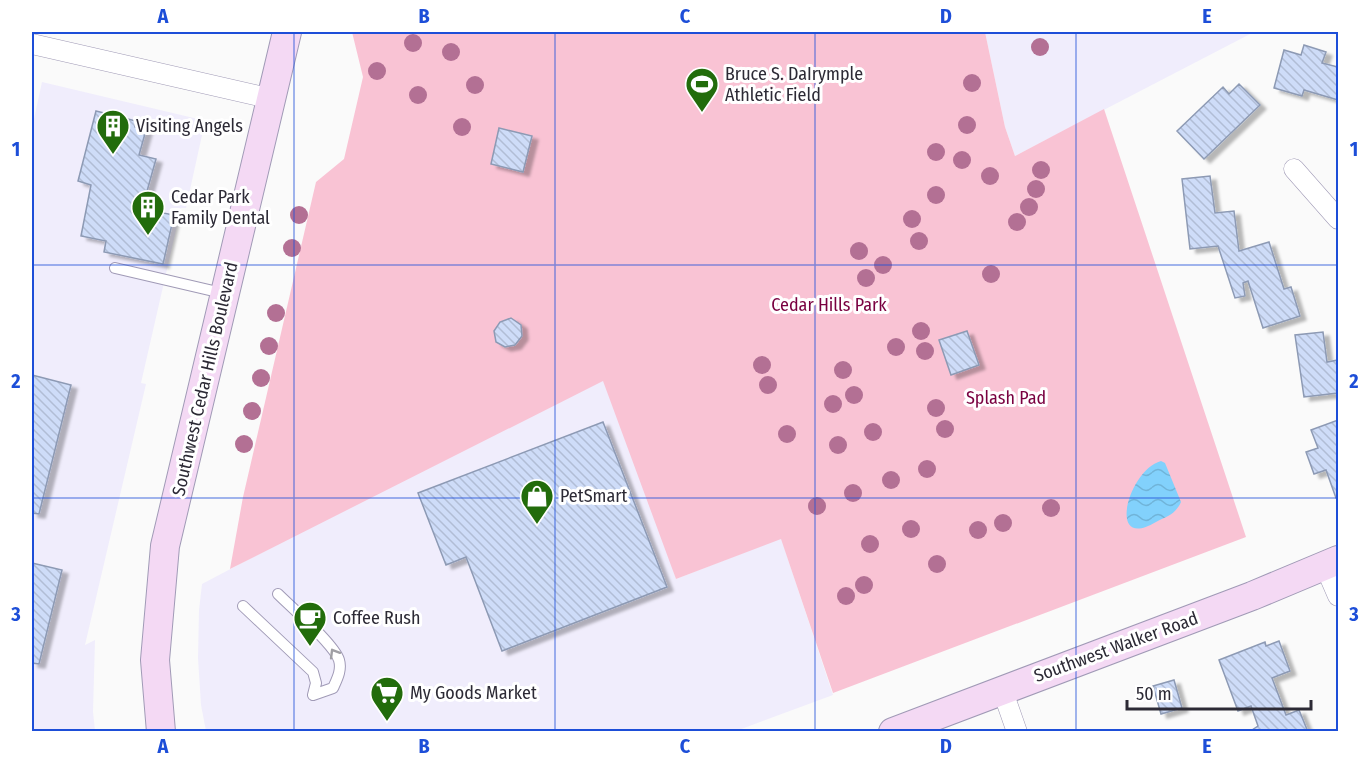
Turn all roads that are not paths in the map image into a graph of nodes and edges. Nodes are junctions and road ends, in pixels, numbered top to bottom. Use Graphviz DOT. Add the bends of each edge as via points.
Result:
graph roads {
  1 [pos="287,32"];
  2 [pos="32,44"];
  3 [pos="272,99"];
  4 [pos="1294,169"];
  5 [pos="1338,219"];
  6 [pos="115,268"];
  7 [pos="226,294"];
  8 [pos="1332,563"];
  9 [pos="278,594"];
  10 [pos="1338,596"];
  11 [pos="243,606"];
  12 [pos="1002,689"];
  13 [pos="161,732"];
  14 [pos="893,732"];
  15 [pos="1017,732"];
  1 -- 3 [label="main road, Southwest Cedar Hills Boulevard"];
  2 -- 3 [label="street"];
  3 -- 7 [label="main road, Southwest Cedar Hills Boulevard"];
  4 -- 5 [label="street"];
  6 -- 7 [label="lane"];
  7 -- 13 [label="main road, Southwest Cedar Hills Boulevard" via="165,546 155,660"];
  8 -- 10 [label="street"];
  8 -- 12 [label="main road, Southwest Walker Road"];
  11 -- 9 [label="lane, one-way" via="313,672 313,695 333,687 339,675 339,660"];
  12 -- 14 [label="main road, Southwest Walker Road"];
  12 -- 15 [label="street"];
}
